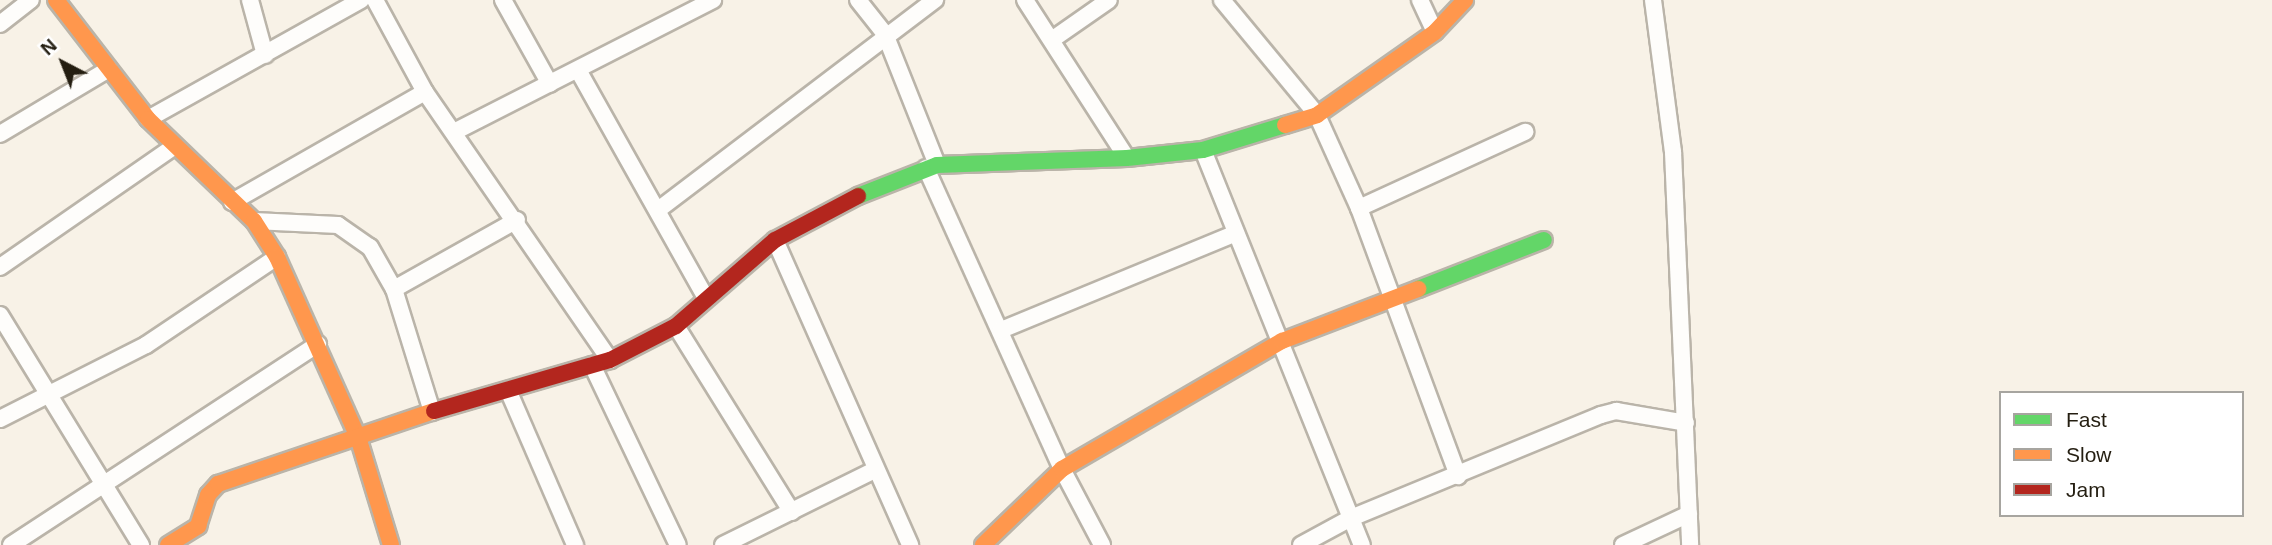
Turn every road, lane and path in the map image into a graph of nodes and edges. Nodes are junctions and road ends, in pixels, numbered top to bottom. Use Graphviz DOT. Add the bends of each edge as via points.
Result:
graph roads {
  1 [pos="31,0"];
  2 [pos="55,0"];
  3 [pos="250,0"];
  4 [pos="361,0"];
  5 [pos="375,0"];
  6 [pos="503,0"];
  7 [pos="713,0"];
  8 [pos="858,0"];
  9 [pos="935,0"];
  10 [pos="1025,0"];
  11 [pos="1109,0"];
  12 [pos="1420,0"];
  13 [pos="1465,0"];
  14 [pos="1653,0"];
  15 [pos="1227,1"];
  16 [pos="0,24"];
  17 [pos="1435,32"];
  18 [pos="884,34"];
  19 [pos="1053,39"];
  20 [pos="265,55"];
  21 [pos="109,69"];
  22 [pos="578,70"];
  23 [pos="550,84"];
  24 [pos="425,92"];
  25 [pos="1317,115"];
  26 [pos="148,119"];
  27 [pos="454,132"];
  28 [pos="1525,132"];
  29 [pos="0,134"];
  30 [pos="173,147"];
  31 [pos="1203,150"];
  32 [pos="1127,158"];
  33 [pos="931,167"];
  34 [pos="232,202"];
  35 [pos="1359,208"];
  36 [pos="658,210"];
  37 [pos="517,220"];
  38 [pos="254,221"];
  39 [pos="1236,233"];
  40 [pos="775,240"];
  41 [pos="1545,240"];
  42 [pos="277,257"];
  43 [pos="0,267"];
  44 [pos="394,289"];
  45 [pos="705,296"];
  46 [pos="1392,296"];
  47 [pos="0,315"];
  48 [pos="676,326"];
  49 [pos="1001,330"];
  50 [pos="1282,341"];
  51 [pos="318,344"];
  52 [pos="610,360"];
  53 [pos="592,365"];
  54 [pos="508,390"];
  55 [pos="50,396"];
  56 [pos="432,412"];
  57 [pos="0,419"];
  58 [pos="1686,424"];
  59 [pos="358,436"];
  60 [pos="1062,469"];
  61 [pos="875,470"];
  62 [pos="1458,476"];
  63 [pos="105,485"];
  64 [pos="792,512"];
  65 [pos="1689,514"];
  66 [pos="1351,518"];
  67 [pos="387,543"];
  68 [pos="732,543"];
  69 [pos="11,545"];
  70 [pos="141,545"];
  71 [pos="169,545"];
  72 [pos="575,545"];
  73 [pos="678,545"];
  74 [pos="910,545"];
  75 [pos="983,545"];
  76 [pos="1102,545"];
  77 [pos="1301,545"];
  78 [pos="1362,545"];
  79 [pos="1623,545"];
  80 [pos="1690,545"];
  1 -- 16 [label="street"];
  2 -- 21 [label="street"];
  3 -- 20 [label="street"];
  4 -- 20 [label="street"];
  5 -- 24 [label="street"];
  6 -- 23 [label="street"];
  7 -- 22 [label="street"];
  8 -- 18 [label="street"];
  9 -- 18 [label="street"];
  10 -- 19 [label="street"];
  11 -- 19 [label="street"];
  12 -- 17 [label="street"];
  13 -- 17 [label="street"];
  14 -- 58 [label="street" via="1673,152"];
  15 -- 25 [label="street"];
  17 -- 25 [label="street"];
  18 -- 33 [label="street"];
  18 -- 36 [label="street"];
  19 -- 32 [label="street"];
  20 -- 26 [label="street"];
  21 -- 26 [label="street"];
  21 -- 29 [label="street"];
  22 -- 23 [label="street"];
  22 -- 36 [label="street"];
  23 -- 27 [label="street"];
  24 -- 27 [label="street"];
  24 -- 34 [label="street"];
  25 -- 31 [label="street"];
  25 -- 35 [label="street"];
  26 -- 30 [label="street"];
  27 -- 37 [label="street"];
  28 -- 35 [label="street"];
  30 -- 34 [label="street"];
  30 -- 43 [label="street"];
  31 -- 32 [label="street"];
  31 -- 39 [label="street"];
  32 -- 33 [label="street"];
  33 -- 40 [label="street" via="843,202"];
  33 -- 49 [label="street"];
  34 -- 38 [label="street"];
  35 -- 46 [label="street"];
  36 -- 45 [label="street"];
  37 -- 44 [label="street"];
  37 -- 52 [label="street"];
  38 -- 42 [label="street"];
  38 -- 44 [label="street" via="314,222 356,234 383,265"];
  39 -- 49 [label="street"];
  39 -- 50 [label="street"];
  40 -- 45 [label="street"];
  40 -- 61 [label="street"];
  41 -- 46 [label="street"];
  42 -- 51 [label="street"];
  42 -- 55 [label="street" via="146,345"];
  44 -- 56 [label="street"];
  45 -- 48 [label="street"];
  46 -- 50 [label="street"];
  46 -- 62 [label="street"];
  47 -- 55 [label="street"];
  48 -- 52 [label="street"];
  48 -- 64 [label="street"];
  49 -- 60 [label="street"];
  50 -- 60 [label="street"];
  50 -- 66 [label="street"];
  51 -- 59 [label="street"];
  51 -- 63 [label="street"];
  52 -- 53 [label="street"];
  53 -- 54 [label="street"];
  53 -- 73 [label="street"];
  54 -- 56 [label="street"];
  54 -- 72 [label="street"];
  55 -- 57 [label="street"];
  55 -- 63 [label="street"];
  56 -- 59 [label="street"];
  58 -- 62 [label="street" via="1616,411"];
  58 -- 65 [label="street"];
  59 -- 67 [label="street"];
  59 -- 71 [label="street" via="218,484 208,495 198,526"];
  60 -- 75 [label="street"];
  60 -- 76 [label="street"];
  61 -- 64 [label="street"];
  61 -- 74 [label="street"];
  62 -- 66 [label="street"];
  63 -- 69 [label="street"];
  63 -- 70 [label="street"];
  64 -- 68 [label="street"];
  65 -- 79 [label="street"];
  65 -- 80 [label="street"];
  66 -- 77 [label="street"];
  66 -- 78 [label="street"];
}
